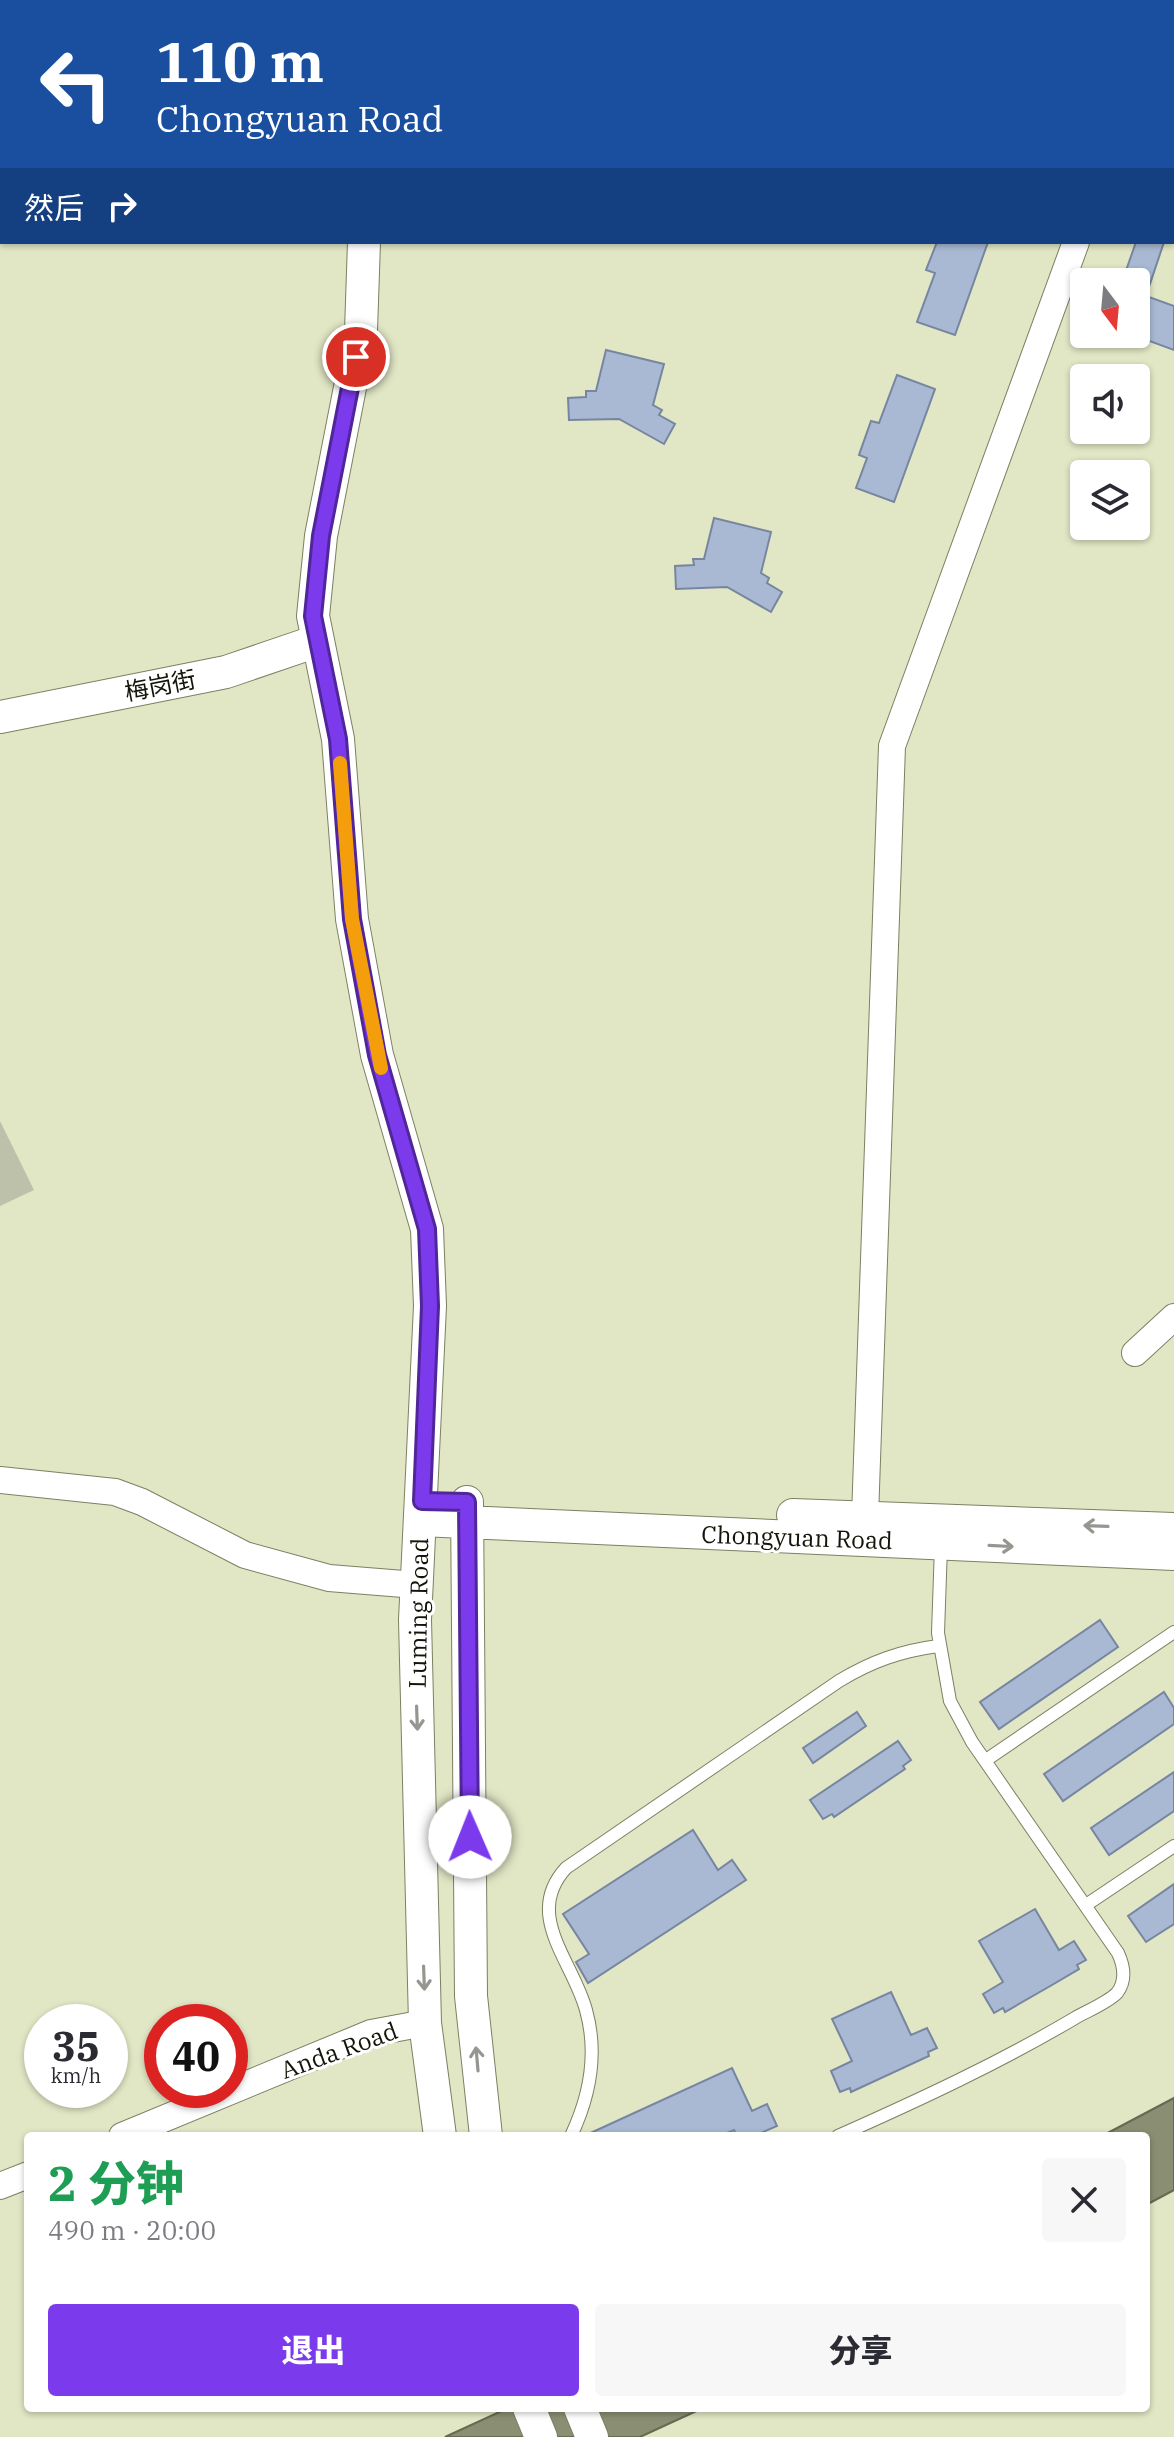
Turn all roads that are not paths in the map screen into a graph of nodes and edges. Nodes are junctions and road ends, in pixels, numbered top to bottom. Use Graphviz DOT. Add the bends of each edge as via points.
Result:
graph roads {
  1 [pos="364,244"];
  2 [pos="1075,244"];
  3 [pos="317,641"];
  4 [pos="0,717"];
  5 [pos="1174,1317"];
  6 [pos="1135,1353"];
  7 [pos="0,1480"];
  8 [pos="421,1510"];
  9 [pos="467,1512"];
  10 [pos="865,1517"];
  11 [pos="1174,1529"];
  12 [pos="941,1543"];
  13 [pos="1174,1554"];
  14 [pos="416,1585"];
  15 [pos="1174,1632"];
  16 [pos="938,1646"];
  17 [pos="986,1760"];
  18 [pos="1174,1846"];
  19 [pos="1086,1905"];
  20 [pos="425,2023"];
  21 [pos="132,2132"];
  22 [pos="439,2132"];
  23 [pos="486,2132"];
  24 [pos="572,2132"];
  25 [pos="847,2132"];
  26 [pos="24,2177"];
  27 [pos="0,2186"];
  28 [pos="531,2412"];
  29 [pos="582,2412"];
  30 [pos="541,2437"];
  31 [pos="592,2437"];
  1 -- 3 [label="street, Luming Road" via="361,331 321,536 313,616"];
  2 -- 10 [label="street" via="892,746"];
  3 -- 4 [label="street, 梅岗街" via="226,672"];
  3 -- 8 [label="street, Luming Road" via="338,739 352,919 377,1055 427,1229 430,1306"];
  5 -- 6 [label="street"];
  7 -- 14 [label="street" via="115,1492 245,1555 329,1578"];
  8 -- 9 [label="street, Chongyuan Road"];
  8 -- 14 [label="street, Luming Road"];
  9 -- 10 [label="street, Chongyuan Road"];
  9 -- 12 [label="street, Chongyuan Road"];
  23 -- 9 [label="street, Luming Road, one-way" via="471,1996"];
  11 -- 10 [label="street, Chongyuan Road, one-way"];
  12 -- 13 [label="street, Chongyuan Road, one-way"];
  12 -- 16 [label="lane"];
  14 -- 20 [label="street, Luming Road, one-way"];
  15 -- 17 [label="lane"];
  16 -- 17 [label="lane" via="950,1701"];
  16 -- 24 [label="lane" via="892,1655 839,1681 566,1868 553,1883 548,1920 579,1989 590,2032 591,2076"];
  17 -- 19 [label="lane"];
  18 -- 19 [label="lane"];
  19 -- 25 [label="lane" via="1124,1966 1116,1994 980,2070"];
  20 -- 21 [label="street, Anda Road" via="371,2033"];
  20 -- 22 [label="street, Luming Road"];
  26 -- 27 [label="street"];
  28 -- 30 [label="street"];
  29 -- 31 [label="street"];
}
